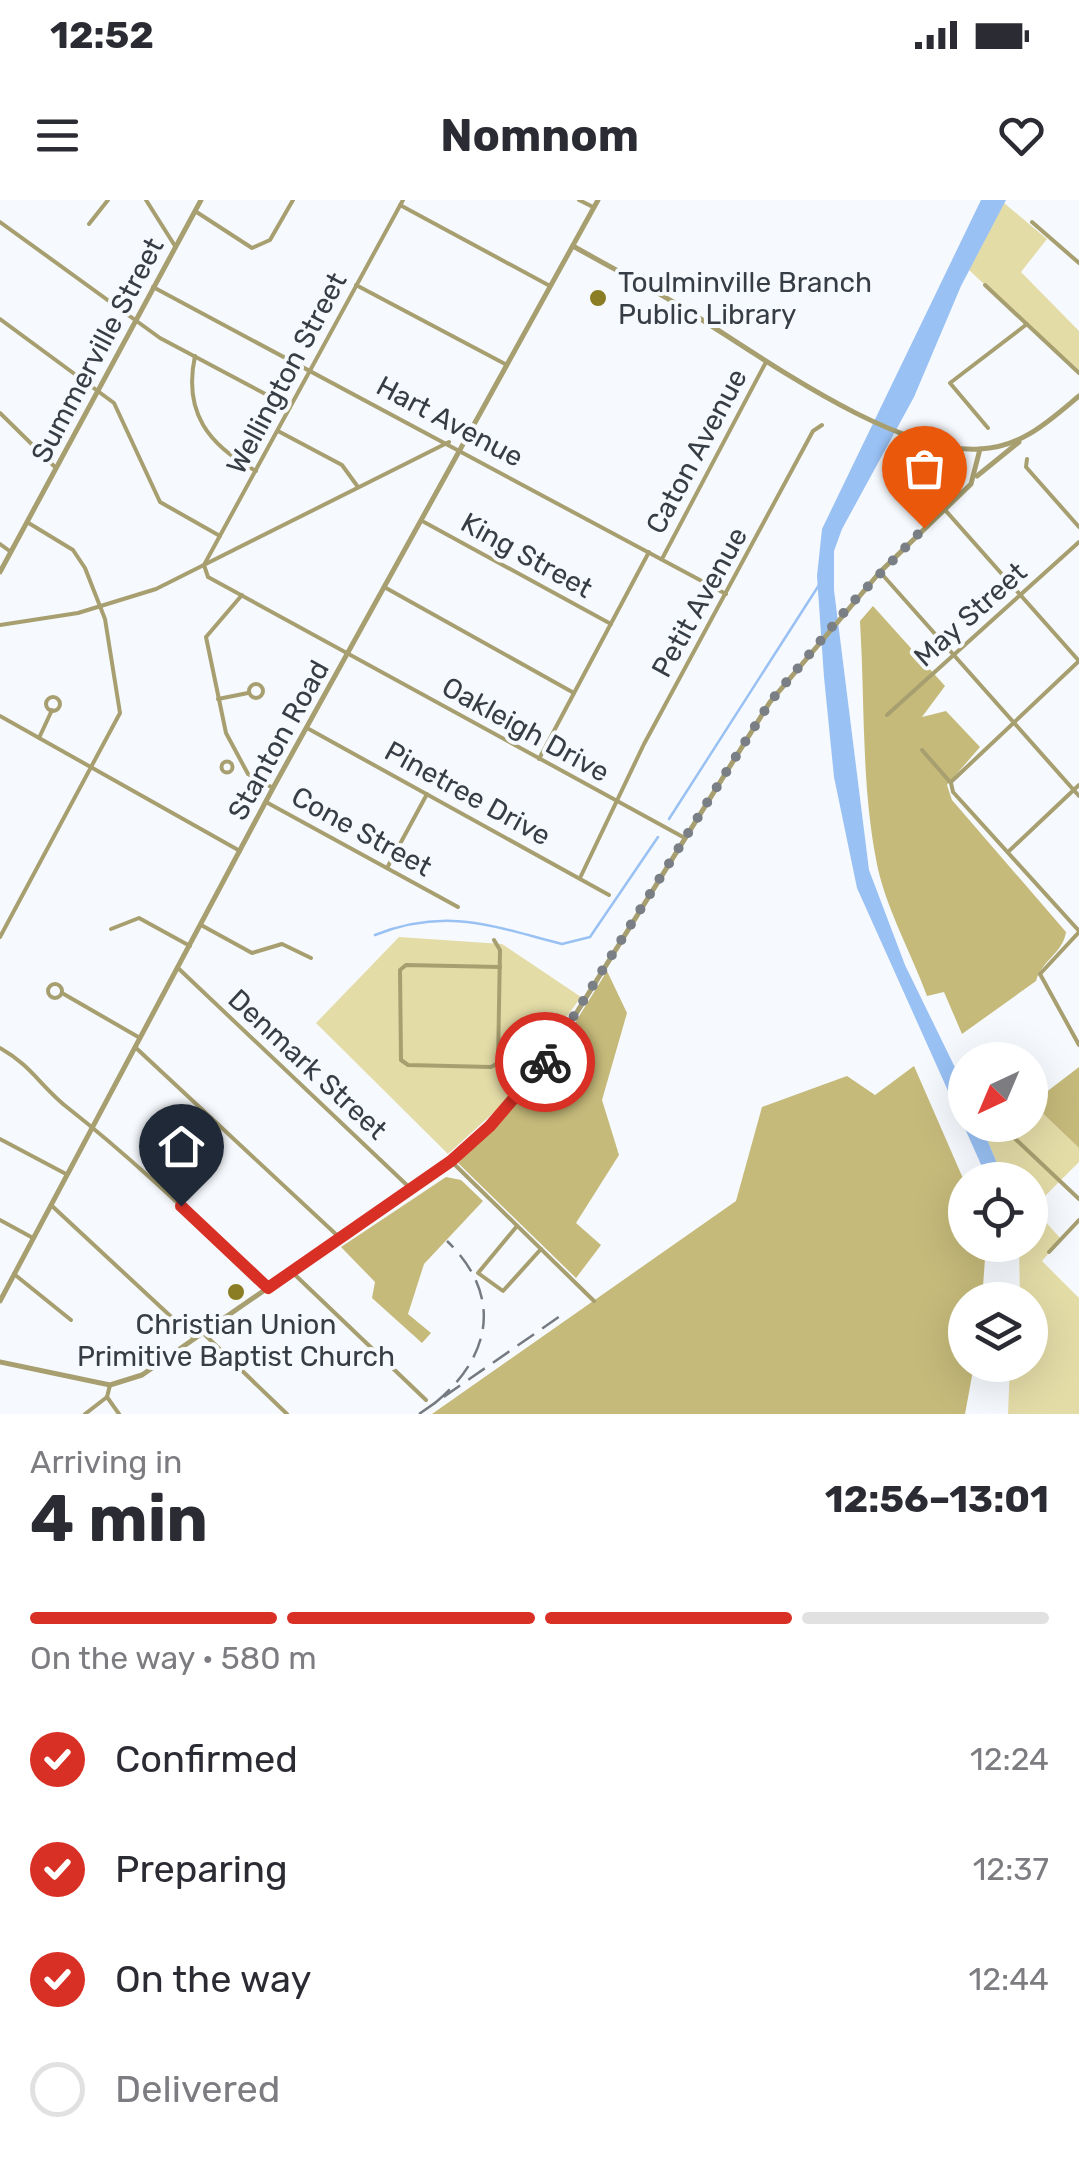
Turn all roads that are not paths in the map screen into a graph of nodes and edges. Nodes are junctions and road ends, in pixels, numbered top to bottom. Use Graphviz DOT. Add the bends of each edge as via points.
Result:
graph roads {
  1 [pos="108,200"];
  2 [pos="146,200"];
  3 [pos="201,200"];
  4 [pos="292,200"];
  5 [pos="579,200"];
  6 [pos="598,200"];
  7 [pos="401,203"];
  8 [pos="594,208"];
  9 [pos="195,211"];
  10 [pos="0,222"];
  11 [pos="1032,222"];
  12 [pos="89,224"];
  13 [pos="175,246"];
  14 [pos="573,246"];
  15 [pos="1079,263"];
  16 [pos="356,285"];
  17 [pos="984,285"];
  18 [pos="152,286"];
  19 [pos="551,287"];
  20 [pos="0,319"];
  21 [pos="134,320"];
  22 [pos="1027,324"];
  23 [pos="195,356"];
  24 [pos="766,362"];
  25 [pos="508,365"];
  26 [pos="310,370"];
  27 [pos="1079,373"];
  28 [pos="97,391"];
  29 [pos="1079,396"];
  30 [pos="291,407"];
  31 [pos="0,413"];
  32 [pos="822,425"];
  33 [pos="988,428"];
  34 [pos="278,431"];
  35 [pos="1024,439"];
  36 [pos="449,442"];
  37 [pos="936,445"];
  38 [pos="463,450"];
  39 [pos="980,450"];
  40 [pos="1027,459"];
  41 [pos="907,467"];
  42 [pos="56,468"];
  43 [pos="256,471"];
  44 [pos="975,478"];
  45 [pos="358,489"];
  46 [pos="954,500"];
  47 [pos="944,510"];
  48 [pos="27,522"];
  49 [pos="424,522"];
  50 [pos="1079,527"];
  51 [pos="220,536"];
  52 [pos="1079,542"];
  53 [pos="0,544"];
  54 [pos="11,552"];
  55 [pos="649,552"];
  56 [pos="662,559"];
  57 [pos="204,565"];
  58 [pos="0,572"];
  59 [pos="880,572"];
  60 [pos="386,588"];
  61 [pos="726,594"];
  62 [pos="242,595"];
  63 [pos="1021,596"];
  64 [pos="100,606"];
  65 [pos="610,624"];
  66 [pos="0,625"];
  67 [pos="348,654"];
  68 [pos="955,656"];
  69 [pos="1079,661"];
  70 [pos="250,692"];
  71 [pos="574,693"];
  72 [pos="218,699"];
  73 [pos="52,710"];
  74 [pos="887,715"];
  75 [pos="0,716"];
  76 [pos="1013,722"];
  77 [pos="307,728"];
  78 [pos="39,738"];
  79 [pos="922,750"];
  80 [pos="538,759"];
  81 [pos="93,767"];
  82 [pos="232,768"];
  83 [pos="248,774"];
  84 [pos="951,783"];
  85 [pos="273,788"];
  86 [pos="1076,788"];
  87 [pos="427,794"];
  88 [pos="1079,796"];
  89 [pos="266,802"];
  90 [pos="618,804"];
  91 [pos="685,838"];
  92 [pos="240,851"];
  93 [pos="1008,852"];
  94 [pos="387,868"];
  95 [pos="580,878"];
  96 [pos="609,895"];
  97 [pos="458,907"];
  98 [pos="201,925"];
  99 [pos="111,929"];
  100 [pos="1079,932"];
  101 [pos="0,937"];
  102 [pos="494,940"];
  103 [pos="190,946"];
  104 [pos="311,958"];
  105 [pos="500,967"];
  106 [pos="178,968"];
  107 [pos="62,993"];
  108 [pos="140,1038"];
  109 [pos="1079,1045"];
  110 [pos="135,1047"];
  111 [pos="0,1048"];
  112 [pos="498,1063"];
  113 [pos="506,1071"];
  114 [pos="532,1077"];
  115 [pos="514,1100"];
  116 [pos="94,1124"];
  117 [pos="0,1138"];
  118 [pos="1019,1142"];
  119 [pos="451,1161"];
  120 [pos="67,1174"];
  121 [pos="411,1189"];
  122 [pos="1079,1199"];
  123 [pos="51,1205"];
  124 [pos="0,1220"];
  125 [pos="1079,1220"];
  126 [pos="518,1226"];
  127 [pos="33,1238"];
  128 [pos="340,1238"];
  129 [pos="541,1249"];
  130 [pos="1048,1252"];
  131 [pos="292,1272"];
  132 [pos="14,1274"];
  133 [pos="268,1288"];
  134 [pos="0,1302"];
  135 [pos="594,1302"];
  136 [pos="71,1320"];
  137 [pos="203,1334"];
  138 [pos="195,1339"];
  139 [pos="0,1362"];
  140 [pos="110,1385"];
  141 [pos="107,1396"];
  142 [pos="426,1400"];
  143 [pos="85,1414"];
  144 [pos="119,1414"];
  145 [pos="287,1414"];
  1 -- 12 [label="street"];
  2 -- 13 [label="street"];
  3 -- 9 [label="street, Summerville Street"];
  4 -- 9 [label="street" via="270,240 252,248"];
  5 -- 8 [label="street"];
  6 -- 8 [label="street, Stanton Road"];
  7 -- 16 [label="street, Wellington Street"];
  7 -- 19 [label="street"];
  8 -- 14 [label="street, Stanton Road"];
  9 -- 13 [label="street, Summerville Street"];
  10 -- 21 [label="street"];
  11 -- 15 [label="street"];
  13 -- 18 [label="street, Summerville Street"];
  14 -- 19 [label="street, Stanton Road"];
  14 -- 24 [label="street"];
  16 -- 25 [label="street"];
  16 -- 26 [label="street, Wellington Street"];
  17 -- 22 [label="street"];
  18 -- 21 [label="street, Summerville Street"];
  18 -- 26 [label="street, Hart Avenue"];
  19 -- 25 [label="street, Stanton Road"];
  20 -- 28 [label="street"];
  21 -- 23 [label="street"];
  21 -- 28 [label="street, Summerville Street"];
  22 -- 27 [label="street"];
  22 -- 33 [label="street" via="950,383"];
  23 -- 30 [label="street"];
  23 -- 43 [label="street" via="188,387 217,448"];
  24 -- 37 [label="street"];
  24 -- 56 [label="street, Caton Avenue"];
  25 -- 38 [label="street, Stanton Road"];
  26 -- 30 [label="street, Wellington Street"];
  26 -- 36 [label="street, Hart Avenue"];
  28 -- 42 [label="street, Summerville Street"];
  28 -- 51 [label="street" via="114,404 160,502"];
  29 -- 35 [label="street"];
  30 -- 34 [label="street, Wellington Street"];
  31 -- 42 [label="street"];
  32 -- 61 [label="street, Petit Avenue"];
  34 -- 43 [label="street, Wellington Street"];
  34 -- 45 [label="street" via="342,465"];
  35 -- 39 [label="street"];
  35 -- 44 [label="street"];
  36 -- 38 [label="street, Hart Avenue"];
  36 -- 45 [label="street"];
  37 -- 39 [label="street"];
  37 -- 46 [label="street" via="959,470"];
  38 -- 49 [label="street, Stanton Road"];
  38 -- 55 [label="street, Hart Avenue"];
  39 -- 44 [label="street"];
  40 -- 50 [label="street" via="1026,467"];
  41 -- 47 [label="street"];
  42 -- 48 [label="street, Summerville Street"];
  43 -- 51 [label="street, Wellington Street"];
  44 -- 46 [label="street"];
  45 -- 57 [label="street"];
  46 -- 47 [label="street"];
  47 -- 59 [label="street"];
  47 -- 63 [label="street"];
  48 -- 54 [label="street, Summerville Street"];
  48 -- 64 [label="street" via="73,550"];
  49 -- 60 [label="street, Stanton Road"];
  49 -- 65 [label="street, King Street"];
  51 -- 57 [label="street, Wellington Street"];
  52 -- 63 [label="street, May Street"];
  53 -- 54 [label="street"];
  54 -- 58 [label="street, Summerville Street"];
  55 -- 56 [label="street, Hart Avenue"];
  55 -- 65 [label="street, Caton Avenue"];
  56 -- 61 [label="street, Hart Avenue"];
  57 -- 62 [label="street, Oakleigh Drive" via="208,577"];
  57 -- 64 [label="street"];
  59 -- 68 [label="street"];
  59 -- 91 [label="street" via="758,718"];
  60 -- 67 [label="street, Stanton Road"];
  60 -- 71 [label="street"];
  61 -- 90 [label="street, Petit Avenue"];
  62 -- 67 [label="street, Oakleigh Drive"];
  62 -- 72 [label="street" via="206,637"];
  63 -- 68 [label="street, May Street"];
  63 -- 69 [label="street"];
  64 -- 66 [label="street"];
  64 -- 81 [label="street" via="120,713"];
  65 -- 71 [label="street, Caton Avenue"];
  67 -- 77 [label="street, Stanton Road"];
  67 -- 80 [label="street, Oakleigh Drive"];
  68 -- 74 [label="street, May Street"];
  68 -- 76 [label="street"];
  69 -- 76 [label="street"];
  70 -- 72 [label="street"];
  71 -- 80 [label="street, Caton Avenue"];
  72 -- 83 [label="street" via="226,733"];
  73 -- 78 [label="street"];
  75 -- 78 [label="street"];
  76 -- 84 [label="street"];
  76 -- 86 [label="street"];
  77 -- 85 [label="street, Stanton Road"];
  77 -- 87 [label="street, Pinetree Drive"];
  78 -- 81 [label="street"];
  79 -- 84 [label="street"];
  80 -- 90 [label="street, Oakleigh Drive"];
  81 -- 92 [label="street"];
  81 -- 101 [label="street"];
  82 -- 83 [label="street"];
  83 -- 85 [label="street"];
  84 -- 93 [label="street"];
  85 -- 89 [label="street, Stanton Road"];
  86 -- 88 [label="street"];
  86 -- 93 [label="street"];
  87 -- 94 [label="street"];
  87 -- 95 [label="street, Pinetree Drive"];
  89 -- 92 [label="street, Stanton Road"];
  89 -- 94 [label="street, Cone Street"];
  90 -- 91 [label="street, Oakleigh Drive"];
  90 -- 95 [label="street, Petit Avenue"];
  91 -- 114 [label="street"];
  92 -- 98 [label="street, Stanton Road"];
  93 -- 100 [label="street"];
  94 -- 97 [label="street, Cone Street"];
  95 -- 96 [label="street, Pinetree Drive"];
  98 -- 103 [label="street, Stanton Road"];
  98 -- 104 [label="street" via="252,953 282,944"];
  99 -- 103 [label="street" via="138,918"];
  100 -- 109 [label="street" via="1040,974"];
  102 -- 105 [label="street"];
  103 -- 106 [label="street, Stanton Road"];
  105 -- 112 [label="street"];
  105 -- 112 [label="street" via="400,970 401,1060 408,1066"];
  106 -- 108 [label="street, Stanton Road"];
  106 -- 121 [label="street, Denmark Street"];
  107 -- 108 [label="street"];
  108 -- 110 [label="street, Stanton Road"];
  110 -- 116 [label="street, Stanton Road"];
  110 -- 128 [label="street"];
  111 -- 116 [label="street" via="27,1063 54,1096"];
  112 -- 113 [label="street"];
  113 -- 114 [label="street"];
  113 -- 115 [label="street" via="505,1087"];
  114 -- 115 [label="street"];
  115 -- 119 [label="street"];
  116 -- 120 [label="street, Stanton Road"];
  116 -- 133 [label="street"];
  117 -- 120 [label="street"];
  118 -- 122 [label="street"];
  119 -- 121 [label="street"];
  119 -- 126 [label="street"];
  120 -- 123 [label="street, Stanton Road"];
  121 -- 128 [label="street"];
  123 -- 127 [label="street, Stanton Road"];
  123 -- 138 [label="street"];
  124 -- 127 [label="street"];
  125 -- 130 [label="street"];
  126 -- 129 [label="street"];
  126 -- 129 [label="street" via="478,1273 485,1282 504,1292"];
  127 -- 132 [label="street, Stanton Road"];
  128 -- 131 [label="street"];
  129 -- 135 [label="street"];
  131 -- 133 [label="street"];
  131 -- 142 [label="street"];
  132 -- 134 [label="street, Stanton Road"];
  132 -- 136 [label="street"];
  133 -- 137 [label="street"];
  137 -- 138 [label="street"];
  137 -- 145 [label="street"];
  138 -- 140 [label="street" via="142,1376"];
  139 -- 140 [label="street"];
  140 -- 141 [label="street"];
  141 -- 143 [label="street"];
  141 -- 144 [label="street"];
}
